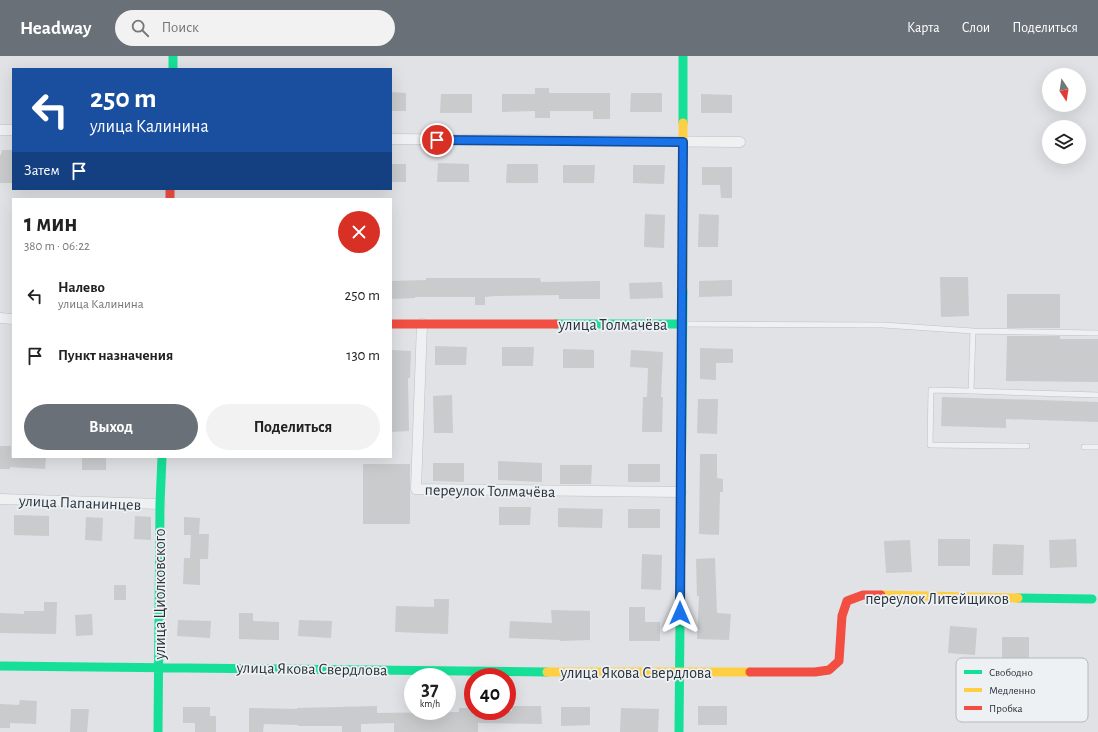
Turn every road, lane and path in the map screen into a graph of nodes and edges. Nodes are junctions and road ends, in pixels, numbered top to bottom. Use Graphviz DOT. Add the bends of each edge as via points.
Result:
graph roads {
  1 [pos="173,56"];
  2 [pos="683,56"];
  3 [pos="173,68"];
  4 [pos="0,130"];
  5 [pos="12,130"];
  6 [pos="392,139"];
  7 [pos="683,142"];
  8 [pos="740,142"];
  9 [pos="0,318"];
  10 [pos="12,319"];
  11 [pos="392,324"];
  12 [pos="422,324"];
  13 [pos="682,324"];
  14 [pos="973,331"];
  15 [pos="1098,333"];
  16 [pos="971,391"];
  17 [pos="1098,395"];
  18 [pos="1027,446"];
  19 [pos="1084,447"];
  20 [pos="1098,447"];
  21 [pos="162,458"];
  22 [pos="680,492"];
  23 [pos="0,499"];
  24 [pos="160,504"];
  25 [pos="1092,599"];
  26 [pos="0,666"];
  27 [pos="158,666"];
  28 [pos="815,672"];
  29 [pos="680,673"];
  30 [pos="158,732"];
  31 [pos="679,732"];
  1 -- 3 [label="street"];
  2 -- 7 [label="street"];
  4 -- 5 [label="street"];
  6 -- 7 [label="street"];
  7 -- 8 [label="street"];
  7 -- 13 [label="street"];
  9 -- 10 [label="street"];
  11 -- 12 [label="street, улица Толмачёва"];
  12 -- 13 [label="street, улица Толмачёва"];
  12 -- 22 [label="street, переулок Толмачёва" via="416,489"];
  13 -- 14 [label="lane, улица Толмачёва" via="883,325"];
  13 -- 22 [label="street"];
  14 -- 15 [label="lane, улица Толмачёва"];
  14 -- 16 [label="lane"];
  16 -- 17 [label="lane"];
  16 -- 18 [label="lane" via="931,390 930,445"];
  19 -- 20 [label="lane"];
  21 -- 24 [label="street, улица Циолковского"];
  22 -- 29 [label="street"];
  23 -- 24 [label="street, улица Папанинцев"];
  24 -- 27 [label="street, улица Циолковского"];
  25 -- 28 [label="street, переулок Литейщиков" via="863,596 847,601 842,616 839,661 829,670"];
  26 -- 27 [label="street, улица Якова Свердлова"];
  27 -- 29 [label="street, улица Якова Свердлова"];
  27 -- 30 [label="street, улица Циолковского"];
  28 -- 29 [label="street, улица Якова Свердлова"];
  29 -- 31 [label="street"];
}
